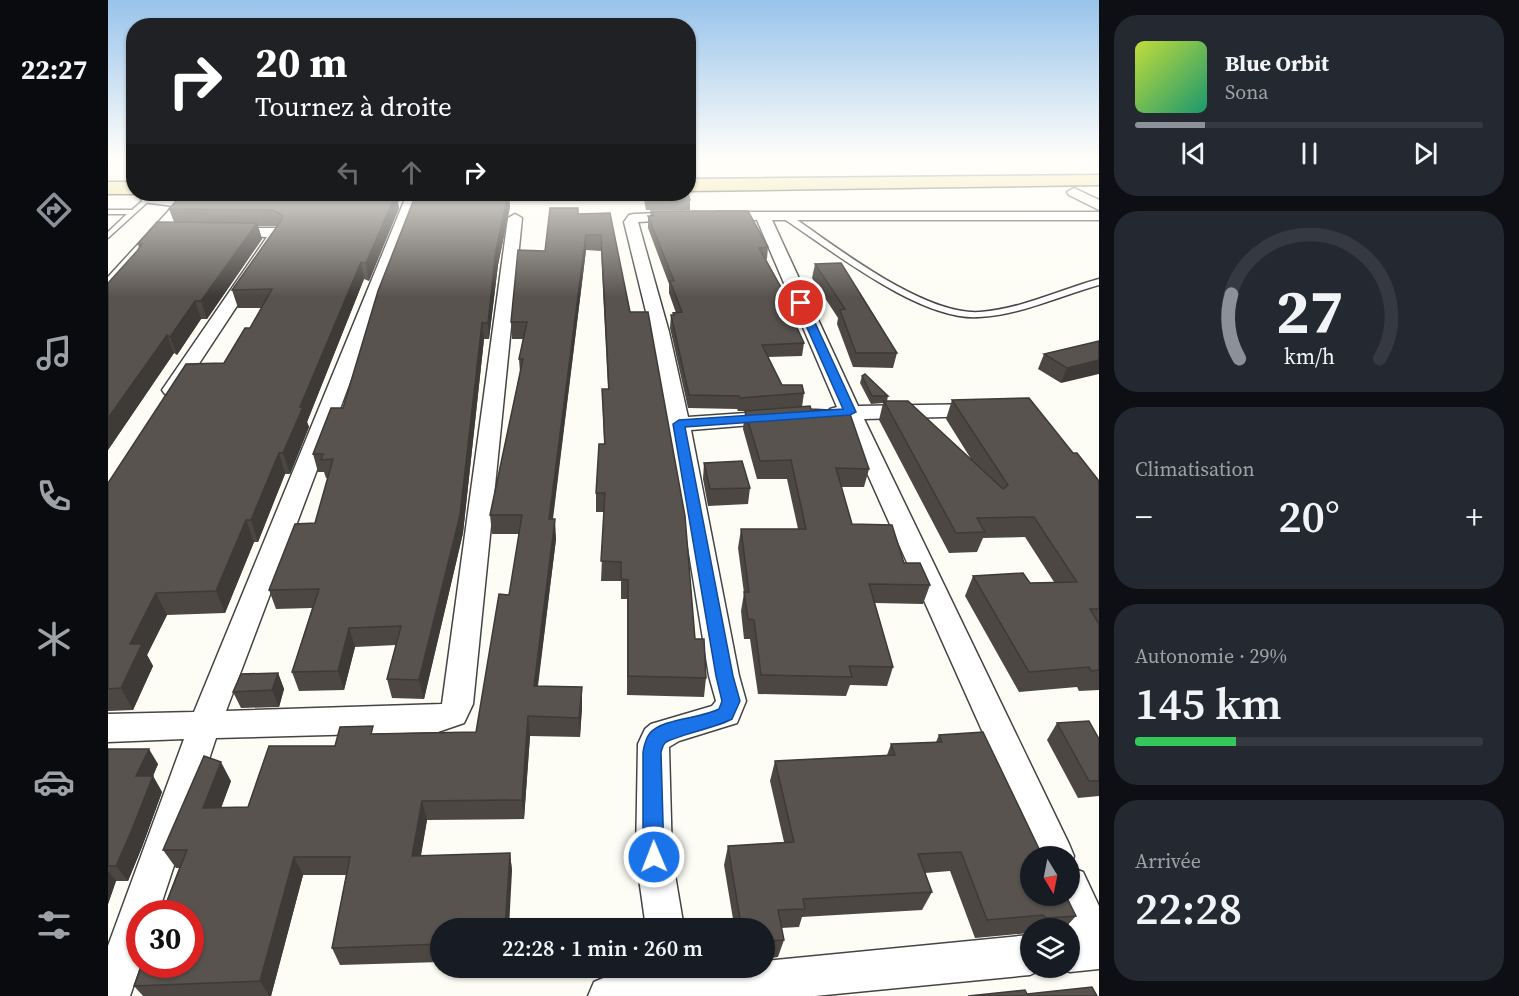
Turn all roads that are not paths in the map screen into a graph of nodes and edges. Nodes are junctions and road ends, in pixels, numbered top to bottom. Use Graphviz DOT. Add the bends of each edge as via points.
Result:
graph roads {
  1 [pos="138,203"];
  2 [pos="181,203"];
  3 [pos="410,203"];
  4 [pos="108,212"];
  5 [pos="133,212"];
  6 [pos="1099,216"];
  7 [pos="775,217"];
  8 [pos="515,218"];
  9 [pos="159,231"];
  10 [pos="182,231"];
  11 [pos="216,231"];
  12 [pos="108,236"];
  13 [pos="1099,282"];
  14 [pos="108,287"];
  15 [pos="159,409"];
  16 [pos="1006,410"];
  17 [pos="850,412"];
  18 [pos="816,414"];
  19 [pos="793,416"];
  20 [pos="679,424"];
  21 [pos="205,725"];
  22 [pos="108,728"];
  23 [pos="1051,846"];
  24 [pos="1080,906"];
  25 [pos="663,918"];
  26 [pos="1099,949"];
  27 [pos="1080,951"];
  28 [pos="1020,956"];
  29 [pos="775,971"];
  30 [pos="673,978"];
  31 [pos="110,996"];
  32 [pos="608,996"];
  1 -- 5 [label="lane"];
  2 -- 9 [label="street"];
  3 -- 21 [label="street"];
  4 -- 5 [label="lane"];
  5 -- 12 [label="lane"];
  6 -- 7 [label="street"];
  7 -- 13 [label="lane" via="931,306 954,314 1001,311"];
  7 -- 17 [label="street"];
  7 -- 20 [label="street" via="644,216 631,222"];
  8 -- 21 [label="street" via="459,692 453,714 438,719"];
  9 -- 10 [label="street"];
  9 -- 14 [label="street"];
  11 -- 15 [label="street" via="277,233"];
  16 -- 17 [label="street"];
  17 -- 18 [label="street"];
  17 -- 23 [label="street"];
  19 -- 20 [label="street"];
  20 -- 25 [label="street" via="731,701 726,714 714,721 665,732 654,745 654,857"];
  21 -- 22 [label="street"];
  21 -- 31 [label="street"];
  24 -- 26 [label="street"];
  26 -- 27 [label="street"];
  28 -- 29 [label="street"];
  30 -- 32 [label="street"];
}
